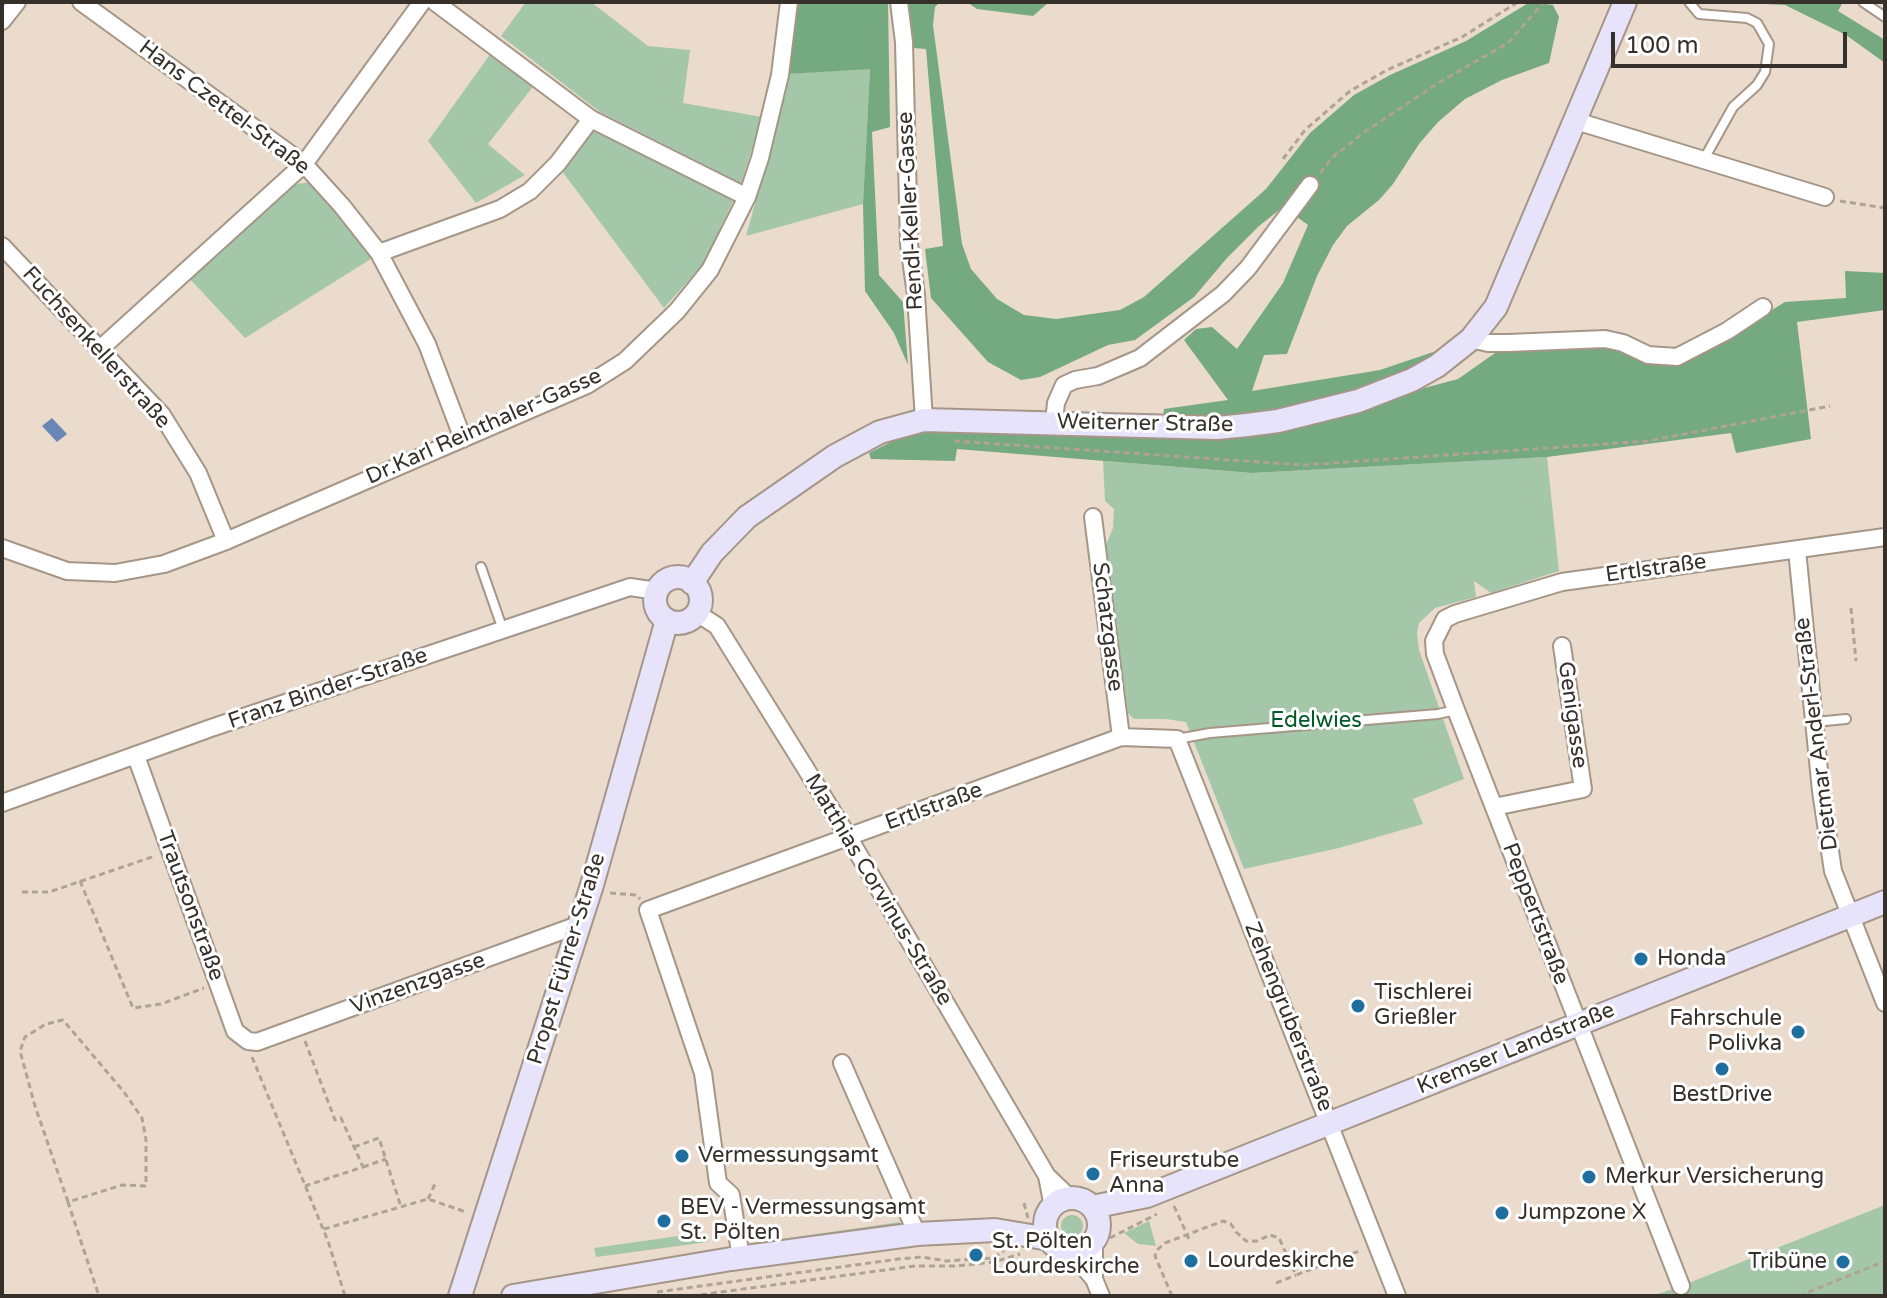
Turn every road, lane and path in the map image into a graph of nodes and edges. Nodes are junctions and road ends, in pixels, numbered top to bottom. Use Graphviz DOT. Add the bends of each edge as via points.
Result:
graph roads {
  1 [pos="17,2"];
  2 [pos="81,2"];
  3 [pos="422,2"];
  4 [pos="435,2"];
  5 [pos="789,2"];
  6 [pos="899,2"];
  7 [pos="1518,2"];
  8 [pos="1544,2"];
  9 [pos="1625,2"];
  10 [pos="1689,2"];
  11 [pos="1863,2"];
  12 [pos="1885,17"];
  13 [pos="2,21"];
  14 [pos="591,119"];
  15 [pos="1576,121"];
  16 [pos="1283,159"];
  17 [pos="1704,159"];
  18 [pos="304,164"];
  19 [pos="1310,185"];
  20 [pos="747,197"];
  21 [pos="1825,197"];
  22 [pos="1885,208"];
  23 [pos="2,246"];
  24 [pos="379,253"];
  25 [pos="1763,307"];
  26 [pos="1471,339"];
  27 [pos="100,349"];
  28 [pos="1830,406"];
  29 [pos="924,420"];
  30 [pos="1054,422"];
  31 [pos="463,439"];
  32 [pos="943,440"];
  33 [pos="1093,517"];
  34 [pos="1885,537"];
  35 [pos="226,541"];
  36 [pos="2,548"];
  37 [pos="1797,550"];
  38 [pos="481,567"];
  39 [pos="692,583"];
  40 [pos="657,591"];
  41 [pos="1851,608"];
  42 [pos="697,613"];
  43 [pos="667,620"];
  44 [pos="503,630"];
  45 [pos="1438,630"];
  46 [pos="1562,646"];
  47 [pos="1856,661"];
  48 [pos="1456,710"];
  49 [pos="1846,719"];
  50 [pos="1815,722"];
  51 [pos="1121,737"];
  52 [pos="1177,739"];
  53 [pos="136,756"];
  54 [pos="2,803"];
  55 [pos="1494,807"];
  56 [pos="849,838"];
  57 [pos="170,851"];
  58 [pos="80,881"];
  59 [pos="592,885"];
  60 [pos="22,892"];
  61 [pos="1885,902"];
  62 [pos="648,910"];
  63 [pos="1852,915"];
  64 [pos="578,925"];
  65 [pos="218,983"];
  66 [pos="1885,1003"];
  67 [pos="1579,1025"];
  68 [pos="300,1027"];
  69 [pos="253,1046"];
  70 [pos="842,1063"];
  71 [pos="1330,1124"];
  72 [pos="354,1147"];
  73 [pos="386,1159"];
  74 [pos="363,1167"];
  75 [pos="435,1184"];
  76 [pos="305,1186"];
  77 [pos="1147,1196"];
  78 [pos="428,1199"];
  79 [pos="68,1202"];
  80 [pos="1066,1206"];
  81 [pos="1174,1206"];
  82 [pos="401,1207"];
  83 [pos="485,1218"];
  84 [pos="1033,1224"];
  85 [pos="323,1230"];
  86 [pos="917,1234"];
  87 [pos="1096,1235"];
  88 [pos="1188,1236"];
  89 [pos="1002,1239"];
  90 [pos="1377,1244"];
  91 [pos="1071,1252"];
  92 [pos="741,1258"];
  93 [pos="1885,1261"];
  94 [pos="1296,1275"];
  95 [pos="1094,1279"];
  96 [pos="1276,1283"];
  97 [pos="1681,1286"];
  98 [pos="649,1294"];
  99 [pos="99,1296"];
  100 [pos="345,1296"];
  101 [pos="460,1296"];
  102 [pos="513,1296"];
  103 [pos="691,1296"];
  104 [pos="1101,1296"];
  105 [pos="1171,1296"];
  106 [pos="1397,1296"];
  107 [pos="1799,1296"];
  1 -- 13 [label="street"];
  2 -- 18 [label="street, Hans Czettel-Straße"];
  3 -- 18 [label="street"];
  4 -- 14 [label="street"];
  5 -- 20 [label="street, Dr.Karl Reinthaler-Gasse" via="780,75"];
  6 -- 29 [label="street, Rendl-Keller-Gasse" via="909,244"];
  7 -- 16 [label="path" via="1462,37 1350,91 1305,130"];
  8 -- 19 [label="path" via="1508,43 1366,131 1334,156"];
  9 -- 15 [label="street, Weiterner Straße"];
  10 -- 17 [label="lane" via="1699,14 1757,23 1769,44 1765,72 1733,107"];
  11 -- 12 [label="lane"];
  14 -- 20 [label="street"];
  14 -- 24 [label="street" via="530,191 500,209"];
  15 -- 17 [label="street"];
  15 -- 26 [label="street, Weiterner Straße" via="1496,307"];
  17 -- 21 [label="street"];
  18 -- 24 [label="street, Hans Czettel-Straße"];
  18 -- 27 [label="street"];
  19 -- 30 [label="street" via="1223,294 1140,358 1064,385"];
  20 -- 31 [label="street, Dr.Karl Reinthaler-Gasse" via="710,270 625,361 587,385"];
  21 -- 22 [label="path"];
  23 -- 27 [label="street, Fuchsenkellerstraße"];
  24 -- 31 [label="street, Hans Czettel-Straße" via="427,344"];
  25 -- 26 [label="street" via="1677,357 1648,355 1605,339"];
  26 -- 30 [label="street, Weiterner Straße" via="1437,366 1386,391 1278,421 1217,428"];
  27 -- 35 [label="street, Fuchsenkellerstraße" via="162,415 198,473"];
  28 -- 32 [label="path" via="1648,441 1304,465"];
  29 -- 30 [label="street, Weiterner Straße"];
  29 -- 39 [label="street, Weiterner Straße" via="880,432 811,472 747,517"];
  31 -- 35 [label="street, Dr.Karl Reinthaler-Gasse"];
  33 -- 51 [label="street, Schatzgasse"];
  34 -- 37 [label="street, Ertlstraße"];
  35 -- 36 [label="street, Dr.Karl Reinthaler-Gasse" via="164,564 115,573 67,571"];
  37 -- 45 [label="street, Ertlstraße" via="1562,582 1455,614"];
  37 -- 50 [label="street, Dietmar Anderl-Straße"];
  38 -- 44 [label="lane"];
  39 -- 40 [label="street" via="673,578"];
  39 -- 42 [label="street" via="701,597"];
  40 -- 43 [label="street" via="657,608"];
  40 -- 44 [label="street, Franz Binder-Straße" via="630,587"];
  41 -- 47 [label="path"];
  42 -- 43 [label="street" via="680,623"];
  42 -- 56 [label="street, Matthias Corvinus-Straße" via="717,626"];
  43 -- 59 [label="street, Propst Führer-Straße"];
  44 -- 53 [label="street, Franz Binder-Straße"];
  45 -- 48 [label="street, Peppertstraße" via="1435,654"];
  46 -- 55 [label="street, Genigasse" via="1583,789"];
  48 -- 52 [label="lane"];
  48 -- 55 [label="street, Peppertstraße"];
  49 -- 50 [label="lane"];
  50 -- 63 [label="street, Dietmar Anderl-Straße" via="1833,871"];
  51 -- 52 [label="street, Ertlstraße"];
  51 -- 56 [label="street, Ertlstraße"];
  52 -- 71 [label="street, Zehengruberstraße"];
  53 -- 54 [label="street, Franz Binder-Straße"];
  53 -- 57 [label="street, Trautsonstraße"];
  55 -- 67 [label="street, Peppertstraße"];
  56 -- 62 [label="street, Ertlstraße"];
  56 -- 80 [label="street, Matthias Corvinus-Straße"];
  57 -- 58 [label="path"];
  57 -- 65 [label="street, Trautsonstraße"];
  58 -- 60 [label="path" via="49,892"];
  58 -- 65 [label="path" via="133,1008 161,1004"];
  59 -- 62 [label="path" via="614,894 637,895"];
  59 -- 64 [label="street, Propst Führer-Straße"];
  61 -- 63 [label="street, Kremser Landstraße"];
  62 -- 92 [label="street" via="703,1073 718,1183 731,1195"];
  63 -- 66 [label="street, Dietmar Anderl-Straße"];
  63 -- 67 [label="street, Kremser Landstraße"];
  64 -- 68 [label="street, Vinzenzgasse"];
  64 -- 83 [label="street, Propst Führer-Straße"];
  65 -- 69 [label="street, Trautsonstraße" via="235,1031"];
  67 -- 71 [label="street, Kremser Landstraße"];
  67 -- 97 [label="street, Peppertstraße"];
  68 -- 69 [label="street, Vinzenzgasse"];
  68 -- 72 [label="path" via="335,1120 341,1118"];
  69 -- 76 [label="path"];
  70 -- 86 [label="street"];
  71 -- 77 [label="street, Kremser Landstraße"];
  71 -- 90 [label="street, Zehengruberstraße"];
  72 -- 73 [label="path" via="379,1138"];
  72 -- 74 [label="path"];
  73 -- 74 [label="path"];
  73 -- 82 [label="path"];
  74 -- 76 [label="path"];
  75 -- 78 [label="path"];
  76 -- 85 [label="path"];
  77 -- 80 [label="street, Kremser Landstraße"];
  77 -- 87 [label="street, Kremser Landstraße"];
  78 -- 82 [label="path"];
  78 -- 83 [label="path"];
  79 -- 79 [label="path" via="122,1185 146,1186 146,1140 142,1118 63,1020 25,1037 20,1051"];
  79 -- 99 [label="path"];
  80 -- 84 [label="street" via="1046,1222"];
  80 -- 87 [label="street" via="1098,1217"];
  81 -- 88 [label="path"];
  82 -- 85 [label="path"];
  83 -- 101 [label="street, Propst Führer-Straße"];
  84 -- 89 [label="street"];
  84 -- 91 [label="street"];
  84 -- 103 [label="path" via="1032,1253 994,1262 915,1266"];
  85 -- 100 [label="path"];
  86 -- 89 [label="street"];
  86 -- 92 [label="street"];
  87 -- 91 [label="street, Kremser Landstraße" via="1082,1250"];
  87 -- 95 [label="street"];
  88 -- 94 [label="path" via="1223,1221 1246,1241 1279,1238"];
  88 -- 105 [label="path" via="1165,1243 1155,1256"];
  89 -- 98 [label="path" via="993,1258 899,1259"];
  90 -- 94 [label="path"];
  90 -- 106 [label="street, Zehengruberstraße"];
  91 -- 95 [label="street"];
  92 -- 102 [label="street"];
  93 -- 107 [label="path"];
  94 -- 96 [label="path"];
  95 -- 104 [label="street"];
}
